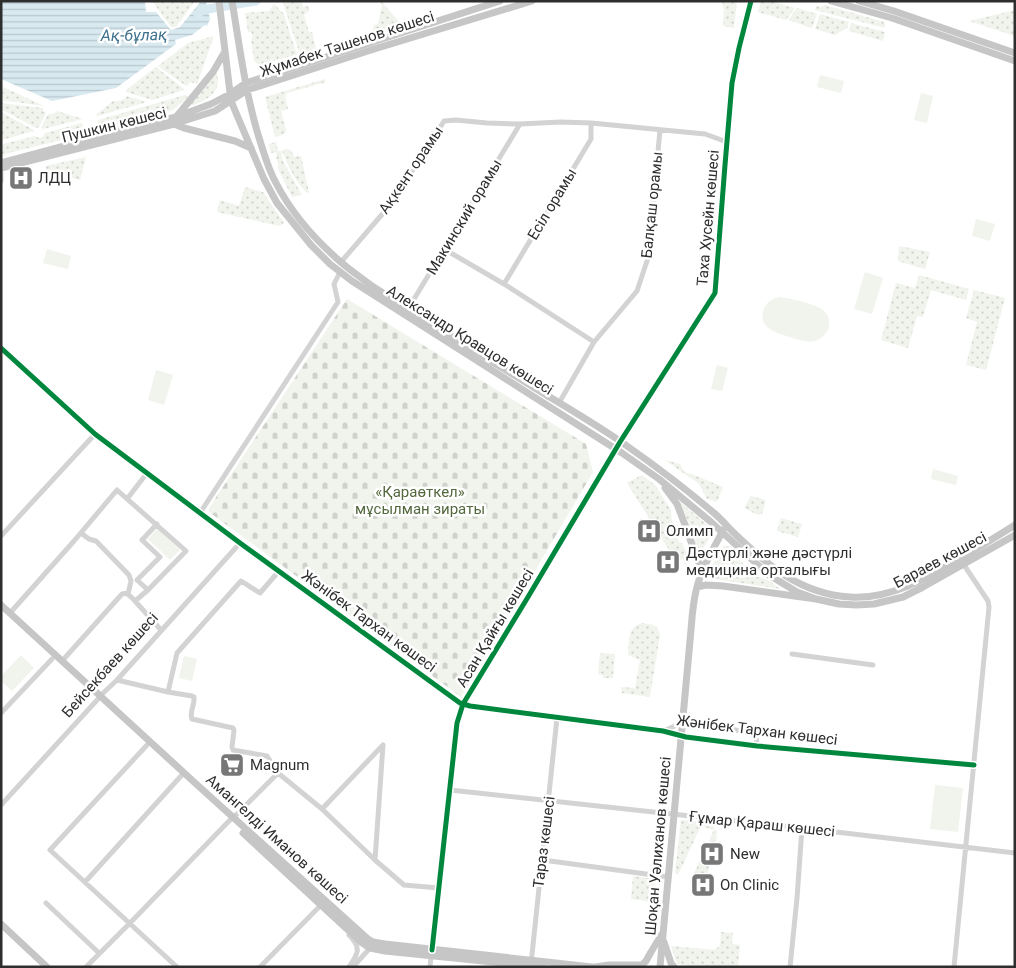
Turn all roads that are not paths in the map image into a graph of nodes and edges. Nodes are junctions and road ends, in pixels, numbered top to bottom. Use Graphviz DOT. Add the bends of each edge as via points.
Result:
graph roads {
  1 [pos="219,1"];
  2 [pos="232,1"];
  3 [pos="500,1"];
  4 [pos="532,1"];
  5 [pos="752,1"];
  6 [pos="831,1"];
  7 [pos="859,1"];
  8 [pos="225,52"];
  9 [pos="1015,53"];
  10 [pos="1015,61"];
  11 [pos="246,87"];
  12 [pos="230,98"];
  13 [pos="175,121"];
  14 [pos="591,123"];
  15 [pos="520,124"];
  16 [pos="660,130"];
  17 [pos="727,142"];
  18 [pos="251,148"];
  19 [pos="1,163"];
  20 [pos="1,168"];
  21 [pos="1,173"];
  22 [pos="1,182"];
  23 [pos="444,249"];
  24 [pos="341,262"];
  25 [pos="340,272"];
  26 [pos="504,284"];
  27 [pos="408,309"];
  28 [pos="594,342"];
  29 [pos="1,348"];
  30 [pos="559,403"];
  31 [pos="95,434"];
  32 [pos="620,442"];
  33 [pos="616,449"];
  34 [pos="148,473"];
  35 [pos="659,479"];
  36 [pos="127,499"];
  37 [pos="200,513"];
  38 [pos="157,524"];
  39 [pos="726,524"];
  40 [pos="1015,525"];
  41 [pos="722,532"];
  42 [pos="81,533"];
  43 [pos="1015,535"];
  44 [pos="1,536"];
  45 [pos="240,543"];
  46 [pos="962,561"];
  47 [pos="703,570"];
  48 [pos="278,571"];
  49 [pos="697,586"];
  50 [pos="148,590"];
  51 [pos="128,594"];
  52 [pos="817,596"];
  53 [pos="135,601"];
  54 [pos="1,605"];
  55 [pos="1,611"];
  56 [pos="10,613"];
  57 [pos="161,630"];
  58 [pos="792,654"];
  59 [pos="52,658"];
  60 [pos="62,661"];
  61 [pos="873,665"];
  62 [pos="116,680"];
  63 [pos="168,692"];
  64 [pos="99,698"];
  65 [pos="463,704"];
  66 [pos="1,713"];
  67 [pos="557,718"];
  68 [pos="683,722"];
  69 [pos="663,731"];
  70 [pos="682,736"];
  71 [pos="147,745"];
  72 [pos="757,746"];
  73 [pos="974,765"];
  74 [pos="278,772"];
  75 [pos="181,776"];
  76 [pos="450,790"];
  77 [pos="549,801"];
  78 [pos="2,803"];
  79 [pos="322,809"];
  80 [pos="674,814"];
  81 [pos="231,819"];
  82 [pos="802,828"];
  83 [pos="966,847"];
  84 [pos="1015,853"];
  85 [pos="376,860"];
  86 [pos="543,860"];
  87 [pos="668,876"];
  88 [pos="86,882"];
  89 [pos="439,888"];
  90 [pos="46,903"];
  91 [pos="322,906"];
  92 [pos="130,923"];
  93 [pos="1,924"];
  94 [pos="663,934"];
  95 [pos="371,945"];
  96 [pos="99,953"];
  97 [pos="431,953"];
  98 [pos="531,964"];
  99 [pos="47,967"];
  100 [pos="86,967"];
  101 [pos="177,967"];
  102 [pos="260,967"];
  103 [pos="349,967"];
  104 [pos="353,967"];
  105 [pos="430,967"];
  106 [pos="542,967"];
  107 [pos="593,967"];
  108 [pos="660,967"];
  109 [pos="674,967"];
  110 [pos="790,967"];
  111 [pos="954,967"];
  1 -- 8 [label="main road, Александр Кравцов көшесі"];
  2 -- 11 [label="main road, Александр Кравцов көшесі"];
  3 -- 11 [label="main road, Жұмабек Тәшенов көшесі"];
  4 -- 11 [label="main road, Жұмабек Тәшенов көшесі"];
  5 -- 17 [label="street, Таха Хусейн көшесі" via="732,83"];
  6 -- 10 [label="main road" via="892,18"];
  7 -- 9 [label="main road"];
  8 -- 12 [label="main road, Александр Кравцов көшесі"];
  8 -- 13 [label="main road"];
  11 -- 12 [label="main road, Жұмабек Тәшенов көшесі"];
  11 -- 24 [label="main road, Александр Кравцов көшесі" via="253,122 275,183 315,238"];
  12 -- 13 [label="main road, Пушкин көшесі"];
  12 -- 18 [label="main road, Александр Кравцов көшесі"];
  13 -- 18 [label="main road" via="184,128"];
  13 -- 19 [label="main road, Пушкин көшесі" via="128,129"];
  13 -- 20 [label="main road, Пушкин көшесі"];
  14 -- 15 [label="street, Ақкент орамы"];
  14 -- 16 [label="street"];
  14 -- 26 [label="street, Есіл орамы" via="590,139"];
  15 -- 23 [label="street, Макинский орамы"];
  15 -- 24 [label="street, Ақкент орамы" via="444,121 391,204"];
  16 -- 17 [label="street" via="704,134"];
  16 -- 28 [label="street, Балқаш орамы" via="648,258 637,291"];
  17 -- 32 [label="street, Таха Хусейн көшесі" via="715,293"];
  18 -- 25 [label="main road, Александр Кравцов көшесі" via="277,202 310,245"];
  21 -- 22 [label="street"];
  23 -- 26 [label="street"];
  23 -- 27 [label="street, Макинский орамы"];
  24 -- 27 [label="main road, Александр Кравцов көшесі"];
  25 -- 33 [label="main road, Александр Кравцов көшесі"];
  25 -- 37 [label="street" via="334,284 338,302"];
  26 -- 28 [label="street"];
  27 -- 30 [label="main road, Александр Кравцов көшесі"];
  28 -- 30 [label="street, Балқаш орамы"];
  29 -- 31 [label="street, Жәнібек Тархан көшесі"];
  30 -- 32 [label="main road, Александр Кравцов көшесі"];
  31 -- 34 [label="street, Жәнібек Тархан көшесі"];
  31 -- 44 [label="street"];
  32 -- 33 [label="street, Таха Хусейн көшесі"];
  32 -- 39 [label="main road, Александр Кравцов көшесі" via="690,492"];
  33 -- 35 [label="main road, Александр Кравцов көшесі"];
  33 -- 65 [label="street, Асан Қайғы көшесі"];
  34 -- 36 [label="street"];
  34 -- 37 [label="street, Жәнібек Тархан көшесі"];
  35 -- 41 [label="main road, Александр Кравцов көшесі"];
  35 -- 47 [label="main road" via="677,504"];
  36 -- 38 [label="street"];
  36 -- 42 [label="street" via="117,490"];
  37 -- 45 [label="street, Жәнібек Тархан көшесі"];
  38 -- 50 [label="street" via="142,540 160,556 138,580"];
  38 -- 50 [label="street" via="186,551"];
  39 -- 41 [label="main road, Шоқан Уәлиханов көшесі"];
  39 -- 52 [label="main road, Александр Кравцов көшесі" via="773,568"];
  40 -- 46 [label="main road, Бараев көшесі"];
  41 -- 47 [label="main road, Шоқан Уәлиханов көшесі"];
  41 -- 52 [label="main road, Александр Кравцов көшесі" via="769,575 797,592"];
  42 -- 51 [label="street" via="96,541 129,574"];
  42 -- 56 [label="street"];
  43 -- 46 [label="main road, Бараев көшесі"];
  45 -- 48 [label="street, Жәнібек Тархан көшесі"];
  45 -- 57 [label="street, Бейсекбаев көшесі"];
  46 -- 52 [label="main road, Бараев көшесі" via="939,575 873,596"];
  46 -- 73 [label="street" via="989,607"];
  47 -- 49 [label="main road, Шоқан Уәлиханов көшесі"];
  48 -- 63 [label="street" via="260,593 241,582 177,653"];
  48 -- 65 [label="street, Жәнібек Тархан көшесі"];
  49 -- 52 [label="main road"];
  49 -- 68 [label="main road, Шоқан Уәлиханов көшесі"];
  50 -- 53 [label="street"];
  51 -- 53 [label="street"];
  51 -- 60 [label="street" via="122,594"];
  53 -- 57 [label="street"];
  54 -- 56 [label="main road, Амангелді Иманов көшесі"];
  55 -- 59 [label="main road, Амангелді Иманов көшесі"];
  56 -- 60 [label="main road, Амангелді Иманов көшесі"];
  57 -- 62 [label="street, Бейсекбаев көшесі"];
  58 -- 61 [label="street"];
  59 -- 64 [label="main road, Амангелді Иманов көшесі"];
  59 -- 66 [label="street"];
  60 -- 64 [label="main road, Амангелді Иманов көшесі"];
  62 -- 63 [label="street"];
  62 -- 64 [label="street, Бейсекбаев көшесі"];
  63 -- 74 [label="street" via="194,697 192,719 232,727 233,750 267,756"];
  64 -- 71 [label="main road, Амангелді Иманов көшесі"];
  64 -- 78 [label="street, Бейсекбаев көшесі"];
  64 -- 81 [label="main road, Амангелді Иманов көшесі"];
  65 -- 67 [label="street, Жәнібек Тархан көшесі"];
  65 -- 76 [label="street, Асан Қайғы көшесі" via="457,723"];
  67 -- 69 [label="street, Жәнібек Тархан көшесі"];
  67 -- 77 [label="street, Тараз көшесі"];
  68 -- 69 [label="street, Жәнібек Тархан көшесі"];
  68 -- 70 [label="main road, Шоқан Уәлиханов көшесі"];
  68 -- 72 [label="street, Жәнібек Тархан көшесі" via="750,731 756,737"];
  69 -- 70 [label="street, Жәнібек Тархан көшесі"];
  70 -- 72 [label="street, Жәнібек Тархан көшесі"];
  70 -- 80 [label="main road, Шоқан Уәлиханов көшесі"];
  71 -- 75 [label="main road, Амангелді Иманов көшесі"];
  71 -- 88 [label="street" via="50,850"];
  72 -- 73 [label="street, Жәнібек Тархан көшесі"];
  73 -- 83 [label="street"];
  74 -- 79 [label="street"];
  74 -- 81 [label="street"];
  75 -- 81 [label="main road, Амангелді Иманов көшесі"];
  75 -- 88 [label="street"];
  76 -- 77 [label="street, Ғұмар Қараш көшесі"];
  76 -- 89 [label="street, Асан Қайғы көшесі"];
  77 -- 80 [label="street, Ғұмар Қараш көшесі"];
  77 -- 86 [label="street, Тараз көшесі"];
  79 -- 85 [label="street"];
  79 -- 85 [label="street" via="384,745"];
  80 -- 82 [label="street, Ғұмар Қараш көшесі"];
  80 -- 87 [label="main road, Шоқан Уәлиханов көшесі"];
  81 -- 91 [label="main road, Амангелді Иманов көшесі"];
  81 -- 92 [label="street"];
  81 -- 95 [label="main road, Амангелді Иманов көшесі"];
  82 -- 83 [label="street, Ғұмар Қараш көшесі"];
  82 -- 110 [label="street"];
  83 -- 84 [label="street, Ғұмар Қараш көшесі"];
  83 -- 111 [label="street"];
  85 -- 89 [label="street" via="404,886"];
  86 -- 87 [label="street"];
  86 -- 98 [label="street, Тараз көшесі"];
  87 -- 94 [label="main road, Шоқан Уәлиханов көшесі"];
  88 -- 92 [label="street"];
  89 -- 97 [label="street, Асан Қайғы көшесі"];
  90 -- 96 [label="street"];
  91 -- 95 [label="main road, Амангелді Иманов көшесі" via="360,942"];
  91 -- 102 [label="street"];
  91 -- 103 [label="street" via="356,943 357,956"];
  92 -- 96 [label="street"];
  92 -- 101 [label="street"];
  93 -- 99 [label="main road"];
  94 -- 107 [label="main road, Амангелді Иманов көшесі" via="642,965"];
  94 -- 108 [label="main road, Шоқан Уәлиханов көшесі"];
  94 -- 109 [label="main road"];
  95 -- 97 [label="main road, Амангелді Иманов көшесі" via="385,951"];
  95 -- 104 [label="street"];
  96 -- 100 [label="street"];
  97 -- 98 [label="main road, Амангелді Иманов көшесі"];
  97 -- 105 [label="street, Асан Қайғы көшесі"];
  98 -- 106 [label="main road, Амангелді Иманов көшесі"];
  98 -- 107 [label="main road, Амангелді Иманов көшесі"];
}
